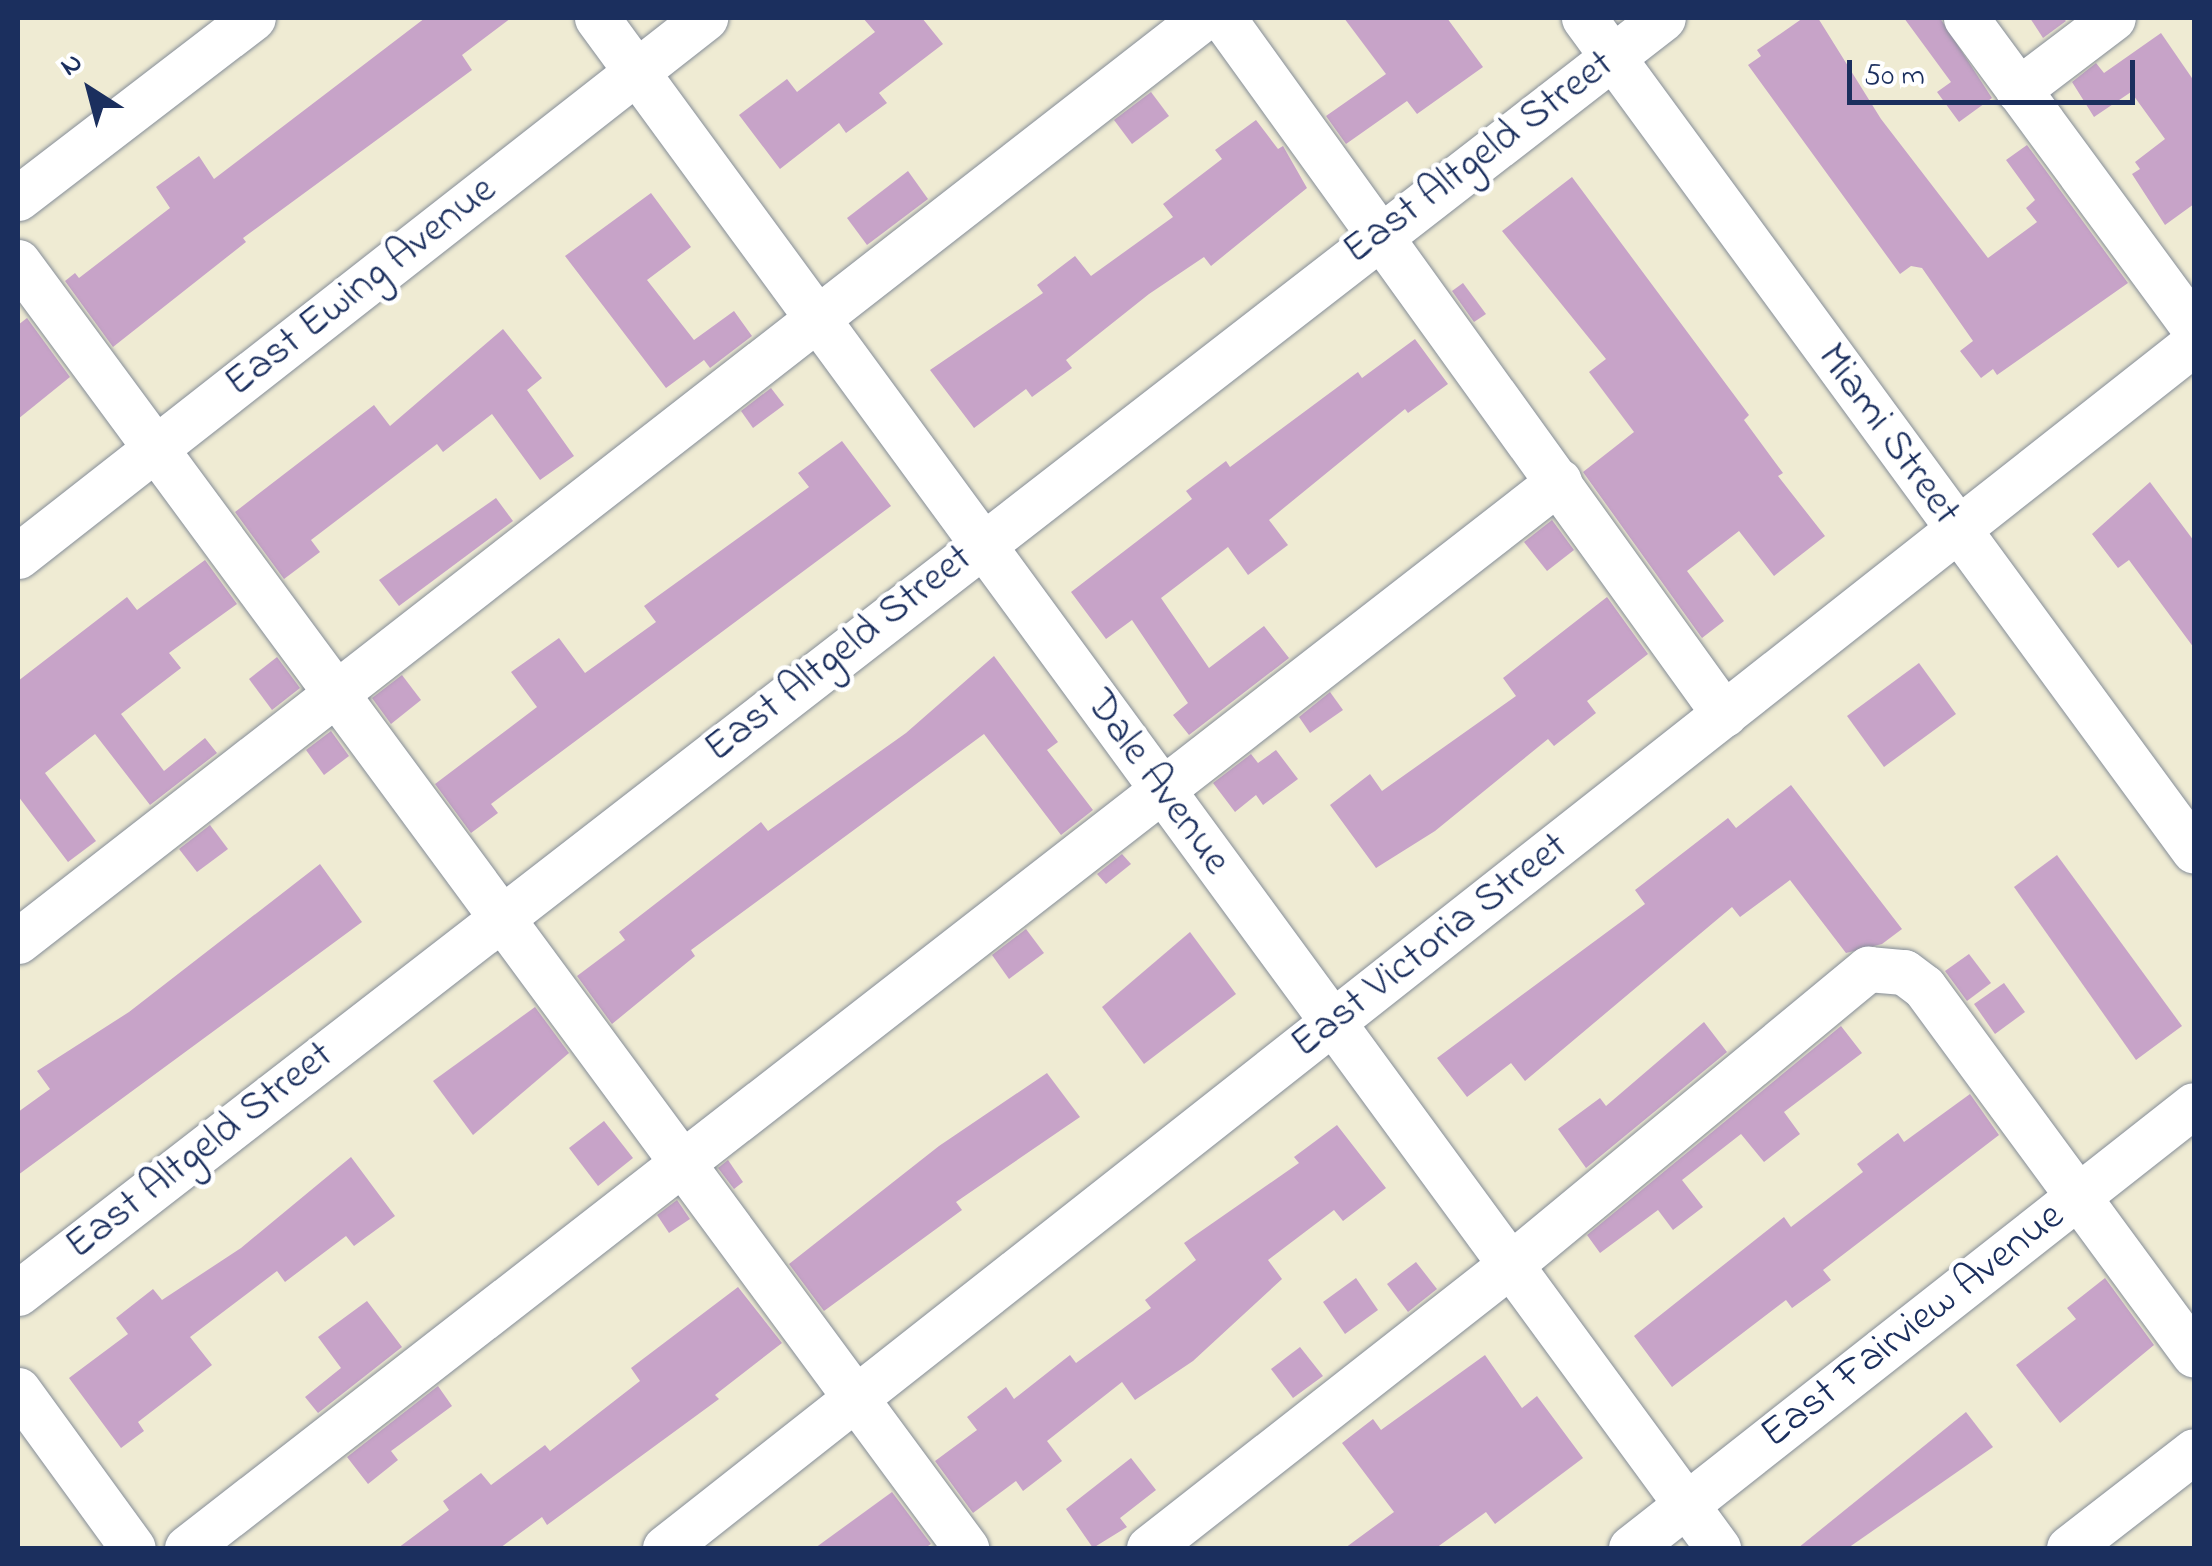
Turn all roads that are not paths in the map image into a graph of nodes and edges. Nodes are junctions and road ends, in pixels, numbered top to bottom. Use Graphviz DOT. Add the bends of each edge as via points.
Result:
graph roads {
  1 [pos="253,18"];
  2 [pos="598,18"];
  3 [pos="705,18"];
  4 [pos="1203,18"];
  5 [pos="1222,18"];
  6 [pos="1584,18"];
  7 [pos="1663,18"];
  8 [pos="1966,18"];
  9 [pos="2113,18"];
  10 [pos="1612,56"];
  11 [pos="637,70"];
  12 [pos="2018,90"];
  13 [pos="18,198"];
  14 [pos="1379,234"];
  15 [pos="18,262"];
  16 [pos="817,319"];
  17 [pos="2194,328"];
  18 [pos="2194,343"];
  19 [pos="154,450"];
  20 [pos="1559,480"];
  21 [pos="1959,533"];
  22 [pos="981,544"];
  23 [pos="18,556"];
  24 [pos="339,693"];
  25 [pos="1724,714"];
  26 [pos="1160,786"];
  27 [pos="2194,851"];
  28 [pos="500,918"];
  29 [pos="18,940"];
  30 [pos="1332,1023"];
  31 [pos="2194,1105"];
  32 [pos="681,1162"];
  33 [pos="2074,1198"];
  34 [pos="1510,1265"];
  35 [pos="18,1293"];
  36 [pos="2194,1355"];
  37 [pos="18,1390"];
  38 [pos="857,1400"];
  39 [pos="2194,1451"];
  40 [pos="1686,1506"];
  41 [pos="133,1548"];
  42 [pos="187,1548"];
  43 [pos="665,1548"];
  44 [pos="966,1548"];
  45 [pos="1149,1548"];
  46 [pos="1632,1548"];
  47 [pos="1718,1548"];
  48 [pos="2070,1548"];
  1 -- 13 [label="street"];
  2 -- 11 [label="street, Dale Avenue"];
  3 -- 11 [label="street, East Ewing Avenue"];
  4 -- 16 [label="street"];
  5 -- 14 [label="street"];
  6 -- 10 [label="street, Miami Street"];
  7 -- 10 [label="street, East Altgeld Street"];
  8 -- 12 [label="street"];
  9 -- 12 [label="street"];
  10 -- 14 [label="street, East Altgeld Street"];
  10 -- 21 [label="street, Miami Street"];
  11 -- 16 [label="street, Dale Avenue"];
  11 -- 19 [label="street, East Ewing Avenue"];
  12 -- 17 [label="street"];
  14 -- 20 [label="street"];
  14 -- 22 [label="street, East Altgeld Street"];
  15 -- 19 [label="street"];
  16 -- 22 [label="street, Dale Avenue"];
  16 -- 24 [label="street"];
  18 -- 21 [label="street, East Victoria Street"];
  19 -- 23 [label="street, East Ewing Avenue"];
  19 -- 24 [label="street"];
  20 -- 25 [label="street"];
  20 -- 26 [label="street"];
  21 -- 25 [label="street, East Victoria Street"];
  21 -- 27 [label="street, Miami Street"];
  22 -- 26 [label="street, Dale Avenue"];
  22 -- 28 [label="street, East Altgeld Street"];
  24 -- 28 [label="street"];
  24 -- 29 [label="street"];
  25 -- 30 [label="street, East Victoria Street"];
  26 -- 30 [label="street, Dale Avenue"];
  26 -- 32 [label="street"];
  28 -- 32 [label="street"];
  28 -- 35 [label="street, East Altgeld Street"];
  30 -- 34 [label="street, Dale Avenue"];
  30 -- 38 [label="street, East Victoria Street"];
  31 -- 33 [label="street, East Fairview Avenue"];
  32 -- 38 [label="street"];
  32 -- 42 [label="street"];
  33 -- 34 [label="street" via="1924,987 1904,972 1868,969"];
  33 -- 36 [label="street"];
  33 -- 40 [label="street, East Fairview Avenue"];
  34 -- 40 [label="street, Dale Avenue"];
  34 -- 45 [label="street"];
  37 -- 41 [label="street"];
  38 -- 43 [label="street, East Victoria Street"];
  38 -- 44 [label="street"];
  39 -- 48 [label="street"];
  40 -- 46 [label="street, East Fairview Avenue"];
  40 -- 47 [label="street, Dale Avenue"];
}
